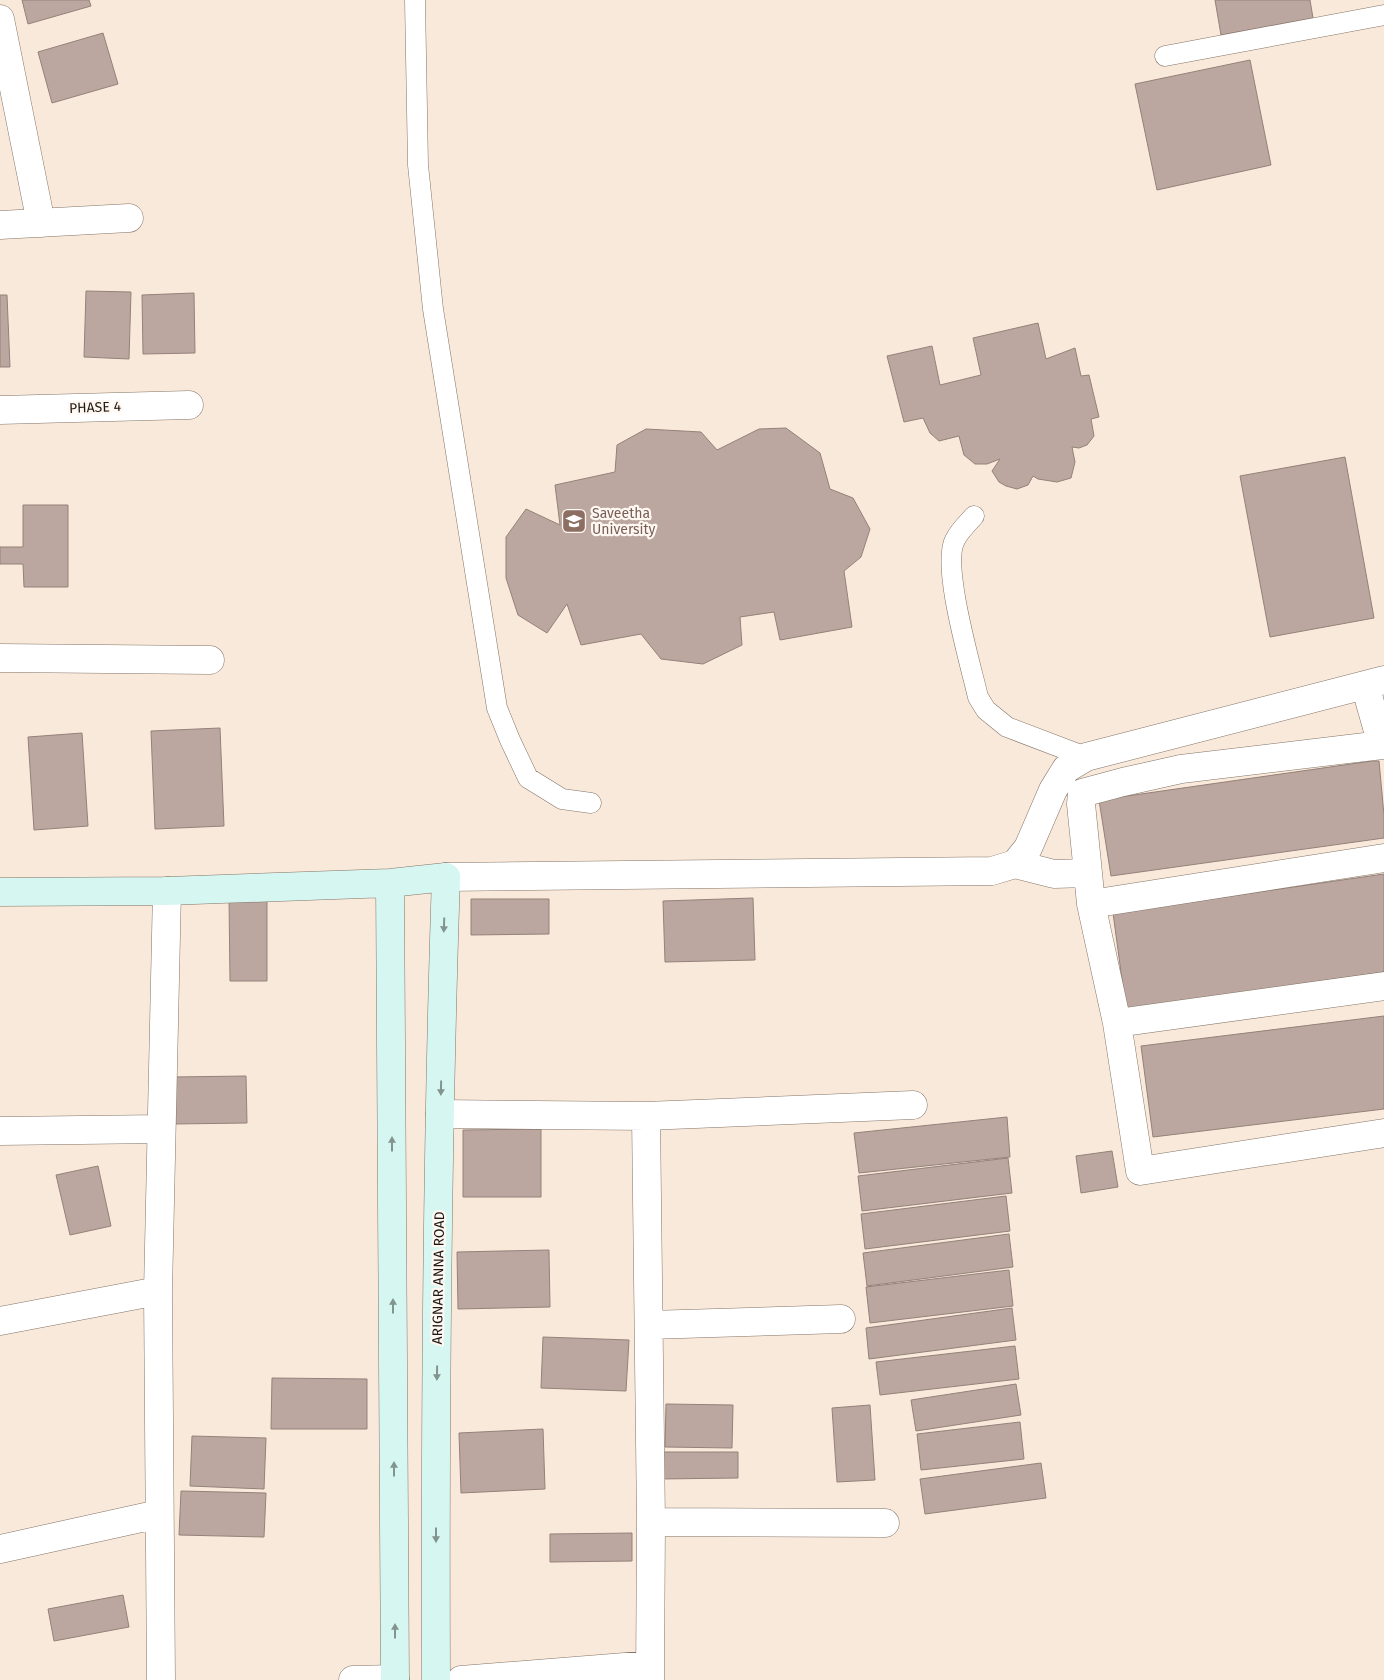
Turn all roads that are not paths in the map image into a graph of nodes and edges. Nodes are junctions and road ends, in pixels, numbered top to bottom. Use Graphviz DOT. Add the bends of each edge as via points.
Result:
graph roads {
  1 [pos="415,0"];
  2 [pos="1384,15"];
  3 [pos="0,19"];
  4 [pos="1165,56"];
  5 [pos="129,218"];
  6 [pos="41,223"];
  7 [pos="0,225"];
  8 [pos="189,405"];
  9 [pos="0,410"];
  10 [pos="974,516"];
  11 [pos="0,658"];
  12 [pos="210,660"];
  13 [pos="1375,683"];
  14 [pos="1383,745"];
  15 [pos="1086,757"];
  16 [pos="591,803"];
  17 [pos="1384,858"];
  18 [pos="1015,864"];
  19 [pos="1088,873"];
  20 [pos="446,877"];
  21 [pos="390,883"];
  22 [pos="0,892"];
  23 [pos="167,892"];
  24 [pos="1091,904"];
  25 [pos="1384,986"];
  26 [pos="1117,1023"];
  27 [pos="913,1105"];
  28 [pos="440,1114"];
  29 [pos="646,1116"];
  30 [pos="161,1129"];
  31 [pos="0,1131"];
  32 [pos="1384,1133"];
  33 [pos="158,1291"];
  34 [pos="842,1319"];
  35 [pos="0,1321"];
  36 [pos="649,1325"];
  37 [pos="159,1514"];
  38 [pos="651,1522"];
  39 [pos="885,1523"];
  40 [pos="0,1549"];
  41 [pos="650,1672"];
  42 [pos="161,1680"];
  43 [pos="353,1680"];
  44 [pos="395,1680"];
  45 [pos="436,1680"];
  46 [pos="461,1680"];
  1 -- 16 [label="lane" via="418,165 433,309 497,708 528,778 562,799"];
  2 -- 4 [label="lane"];
  3 -- 6 [label="street"];
  5 -- 6 [label="street"];
  6 -- 7 [label="street"];
  8 -- 9 [label="street, PHASE 4"];
  10 -- 15 [label="lane" via="954,540 951,579 978,697 986,710 1007,727"];
  11 -- 12 [label="street"];
  13 -- 14 [label="street"];
  13 -- 15 [label="street"];
  14 -- 19 [label="street" via="1181,769 1082,793"];
  15 -- 18 [label="street" via="1066,769 1053,790 1028,848"];
  17 -- 24 [label="street"];
  18 -- 19 [label="street" via="1054,874"];
  18 -- 20 [label="street" via="992,871"];
  19 -- 24 [label="street"];
  20 -- 21 [label="street"];
  20 -- 28 [label="street, ARIGNAR ANNA ROAD, one-way"];
  21 -- 23 [label="street"];
  44 -- 21 [label="street, one-way"];
  22 -- 23 [label="street"];
  23 -- 30 [label="street"];
  24 -- 26 [label="street"];
  25 -- 26 [label="street"];
  26 -- 32 [label="street" via="1140,1170"];
  27 -- 29 [label="street"];
  28 -- 29 [label="street"];
  28 -- 45 [label="street, ARIGNAR ANNA ROAD, one-way"];
  29 -- 36 [label="street"];
  30 -- 31 [label="street"];
  30 -- 33 [label="street"];
  33 -- 35 [label="street"];
  33 -- 37 [label="street"];
  34 -- 36 [label="street"];
  36 -- 38 [label="street"];
  37 -- 40 [label="street"];
  37 -- 42 [label="street"];
  38 -- 39 [label="street"];
  38 -- 41 [label="street"];
  41 -- 46 [label="street"];
  43 -- 44 [label="street"];
}
